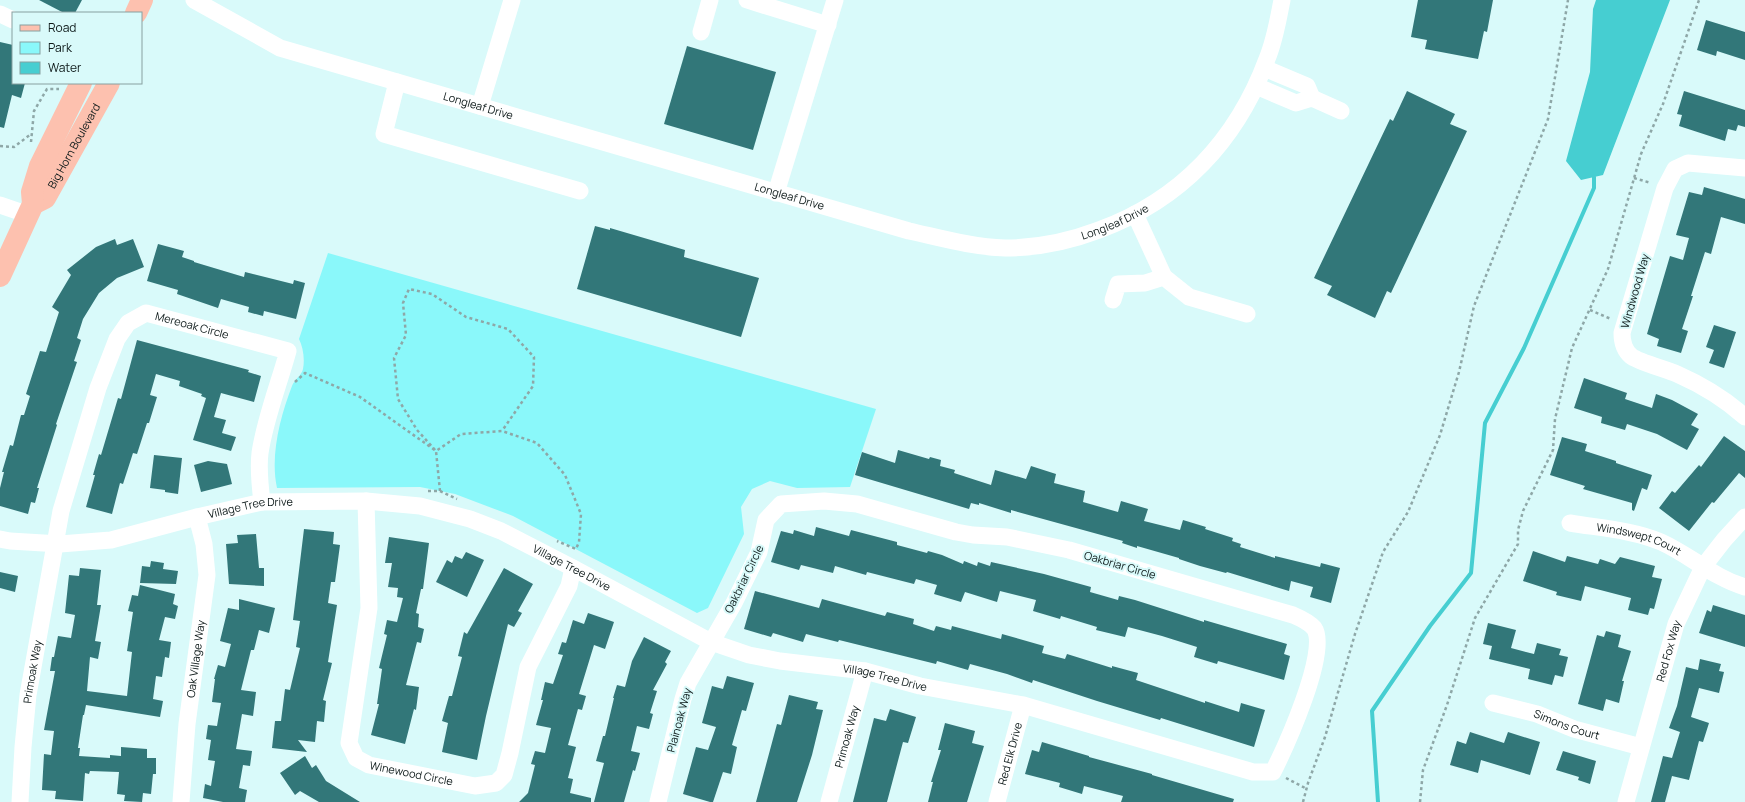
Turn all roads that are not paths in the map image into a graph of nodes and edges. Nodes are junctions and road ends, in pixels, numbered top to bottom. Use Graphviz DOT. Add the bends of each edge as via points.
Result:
graph roads {
  1 [pos="142,0"];
  2 [pos="194,0"];
  3 [pos="512,0"];
  4 [pos="710,0"];
  5 [pos="748,0"];
  6 [pos="835,0"];
  7 [pos="1282,0"];
  8 [pos="136,12"];
  9 [pos="0,14"];
  10 [pos="12,20"];
  11 [pos="828,25"];
  12 [pos="701,32"];
  13 [pos="1264,68"];
  14 [pos="397,82"];
  15 [pos="81,84"];
  16 [pos="95,84"];
  17 [pos="108,84"];
  18 [pos="1256,86"];
  19 [pos="1312,98"];
  20 [pos="480,106"];
  21 [pos="1341,111"];
  22 [pos="68,156"];
  23 [pos="1745,168"];
  24 [pos="580,191"];
  25 [pos="776,193"];
  26 [pos="0,205"];
  27 [pos="31,210"];
  28 [pos="1135,214"];
  29 [pos="0,276"];
  30 [pos="1164,277"];
  31 [pos="1113,300"];
  32 [pos="1248,314"];
  33 [pos="1745,417"];
  34 [pos="366,501"];
  35 [pos="262,502"];
  36 [pos="197,517"];
  37 [pos="1745,517"];
  38 [pos="1570,522"];
  39 [pos="0,539"];
  40 [pos="55,543"];
  41 [pos="1703,567"];
  42 [pos="573,568"];
  43 [pos="1745,587"];
  44 [pos="711,642"];
  45 [pos="865,671"];
  46 [pos="1493,703"];
  47 [pos="1023,705"];
  48 [pos="1132,737"];
  49 [pos="1641,747"];
  50 [pos="20,802"];
  51 [pos="181,802"];
  52 [pos="658,802"];
  53 [pos="829,802"];
  54 [pos="997,802"];
  55 [pos="1626,802"];
  1 -- 8 [label="main road"];
  2 -- 14 [label="street, Longleaf Drive" via="280,48"];
  3 -- 20 [label="street"];
  4 -- 12 [label="street"];
  5 -- 11 [label="street"];
  6 -- 11 [label="street"];
  7 -- 13 [label="street, Longleaf Drive" via="1275,35"];
  9 -- 10 [label="street"];
  11 -- 25 [label="street"];
  13 -- 18 [label="street, Longleaf Drive"];
  13 -- 19 [label="street" via="1307,86"];
  14 -- 20 [label="street, Longleaf Drive"];
  14 -- 24 [label="street" via="384,134"];
  15 -- 27 [label="main road, Big Horn Boulevard" via="40,166 32,192"];
  16 -- 22 [label="main road" via="69,137"];
  17 -- 22 [label="main road, Big Horn Boulevard"];
  18 -- 19 [label="street" via="1296,103"];
  18 -- 28 [label="street, Longleaf Drive" via="1246,106 1215,152 1179,187"];
  19 -- 21 [label="street"];
  20 -- 25 [label="street, Longleaf Drive"];
  22 -- 27 [label="main road, Big Horn Boulevard" via="45,198"];
  23 -- 33 [label="street, Windwood Way" via="1688,163 1675,169 1663,194 1622,334 1622,342 1631,356 1701,386"];
  25 -- 28 [label="street, Longleaf Drive" via="909,231 969,245 1005,248 1039,245 1090,234"];
  26 -- 27 [label="street"];
  27 -- 29 [label="main road, Big Horn Boulevard"];
  28 -- 30 [label="street"];
  30 -- 31 [label="street" via="1145,283 1118,284"];
  30 -- 32 [label="street" via="1189,297"];
  34 -- 35 [label="street, Village Tree Drive"];
  34 -- 42 [label="street, Village Tree Drive" via="420,506 470,518"];
  34 -- 42 [label="street, Winewood Circle" via="369,608 349,743 356,758 369,765 475,786 496,783 504,775 510,754 528,667 568,586"];
  35 -- 36 [label="street, Village Tree Drive"];
  35 -- 40 [label="street, Mereoak Circle" via="260,453 288,351 146,313 128,323 98,388 61,511"];
  36 -- 40 [label="street, Village Tree Drive" via="111,540 78,544"];
  36 -- 51 [label="street, Oak Village Way" via="206,559 207,583 187,724"];
  37 -- 41 [label="street, Red Fox Way"];
  38 -- 41 [label="street, Windswept Court" via="1659,541"];
  39 -- 40 [label="street, Village Tree Drive"];
  40 -- 50 [label="street, Primoak Way" via="28,695"];
  41 -- 43 [label="street, Windswept Court" via="1724,580"];
  41 -- 49 [label="street, Red Fox Way" via="1676,624"];
  42 -- 44 [label="street, Village Tree Drive"];
  44 -- 45 [label="street, Village Tree Drive" via="749,656 780,662"];
  44 -- 48 [label="street, Oakbriar Circle" via="759,552 766,520 781,504 824,501 857,504 956,532 1007,537 1068,550 1293,615 1314,629 1318,646 1304,698 1288,742 1273,772 1253,772"];
  44 -- 52 [label="street, Plainoak Way" via="688,684 683,699"];
  45 -- 47 [label="street, Village Tree Drive" via="920,686"];
  45 -- 53 [label="street, Primoak Way"];
  46 -- 49 [label="street, Simons Court"];
  47 -- 48 [label="street, Village Tree Drive"];
  47 -- 54 [label="street, Red Elk Drive"];
  49 -- 55 [label="street, Red Fox Way"];
}
